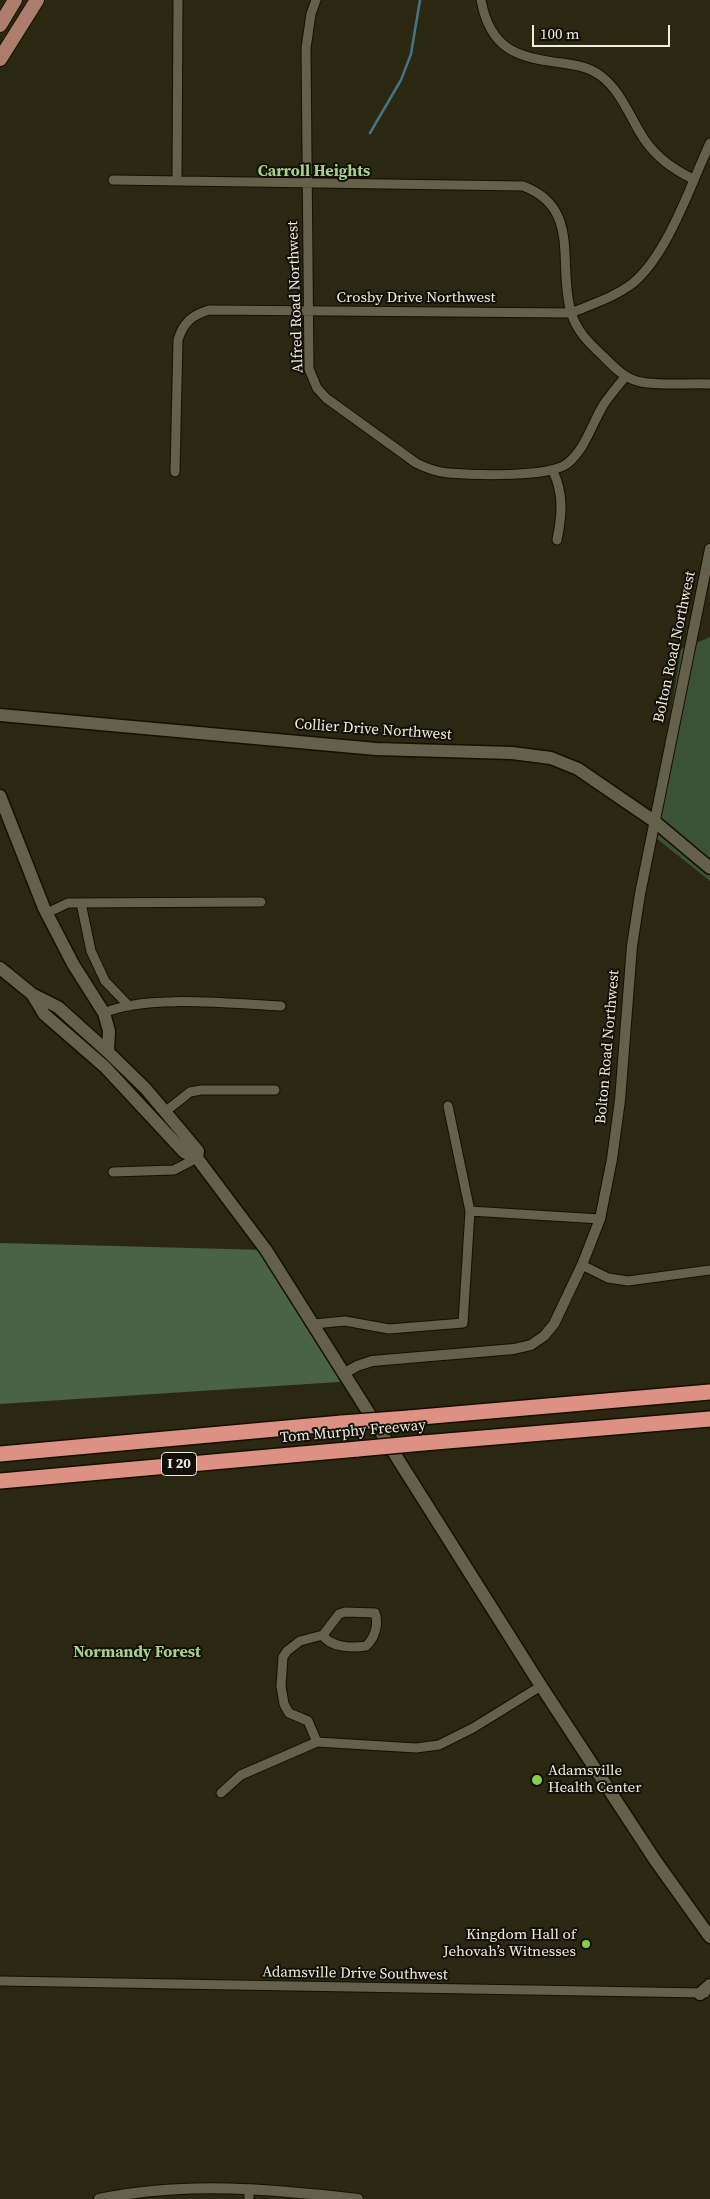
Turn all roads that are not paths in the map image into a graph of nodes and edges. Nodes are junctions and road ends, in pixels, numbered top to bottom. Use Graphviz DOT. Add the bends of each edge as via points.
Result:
graph roads {
  1 [pos="15,0"];
  2 [pos="37,0"];
  3 [pos="178,0"];
  4 [pos="316,0"];
  5 [pos="481,0"];
  6 [pos="0,25"];
  7 [pos="0,59"];
  8 [pos="710,143"];
  9 [pos="693,179"];
  10 [pos="113,180"];
  11 [pos="177,181"];
  12 [pos="307,182"];
  13 [pos="309,311"];
  14 [pos="571,313"];
  15 [pos="625,377"];
  16 [pos="710,384"];
  17 [pos="553,471"];
  18 [pos="175,472"];
  19 [pos="557,540"];
  20 [pos="710,549"];
  21 [pos="0,715"];
  22 [pos="0,796"];
  23 [pos="654,821"];
  24 [pos="710,868"];
  25 [pos="261,902"];
  26 [pos="81,903"];
  27 [pos="47,913"];
  28 [pos="0,968"];
  29 [pos="32,994"];
  30 [pos="129,1006"];
  31 [pos="281,1006"];
  32 [pos="104,1013"];
  33 [pos="108,1052"];
  34 [pos="275,1090"];
  35 [pos="448,1106"];
  36 [pos="166,1111"];
  37 [pos="197,1158"];
  38 [pos="113,1172"];
  39 [pos="470,1210"];
  40 [pos="600,1219"];
  41 [pos="582,1265"];
  42 [pos="710,1270"];
  43 [pos="314,1324"];
  44 [pos="345,1373"];
  45 [pos="710,1392"];
  46 [pos="710,1419"];
  47 [pos="0,1454"];
  48 [pos="0,1481"];
  49 [pos="323,1636"];
  50 [pos="541,1686"];
  51 [pos="317,1742"];
  52 [pos="220,1793"];
  53 [pos="710,1936"];
  54 [pos="0,1981"];
  55 [pos="710,1985"];
  56 [pos="705,1993"];
  57 [pos="249,2194"];
  58 [pos="99,2199"];
  59 [pos="358,2199"];
  1 -- 6 [label="main road"];
  2 -- 7 [label="main road"];
  3 -- 11 [label="street"];
  4 -- 12 [label="street, Alfred Road Northwest" via="306,48"];
  5 -- 9 [label="street" via="484,17 497,40 516,54 534,60 580,66 602,76 616,91 654,152 672,168"];
  8 -- 9 [label="street, Crosby Drive Northwest"];
  9 -- 14 [label="street, Crosby Drive Northwest" via="663,246 645,271 618,293"];
  10 -- 11 [label="street"];
  11 -- 12 [label="street"];
  12 -- 13 [label="street, Alfred Road Northwest"];
  12 -- 14 [label="street" via="511,184 534,190 552,204 562,223 565,285"];
  13 -- 14 [label="street, Crosby Drive Northwest"];
  13 -- 17 [label="street, Alfred Road Northwest" via="309,369 317,388 326,398 416,463 430,470 448,473 539,474"];
  13 -- 18 [label="street, Crosby Drive Northwest" via="209,310 188,320 178,340"];
  14 -- 15 [label="street" via="581,335"];
  15 -- 16 [label="street" via="642,382"];
  15 -- 17 [label="street, Alfred Road Northwest" via="604,404 577,454"];
  17 -- 19 [label="street" via="562,500"];
  20 -- 23 [label="street, Bolton Road Northwest"];
  21 -- 23 [label="main road, Collier Drive Northwest" via="376,749 551,758 578,770"];
  22 -- 27 [label="main road"];
  23 -- 24 [label="main road, Collier Drive Northwest"];
  23 -- 40 [label="street, Bolton Road Northwest" via="632,946 620,1100"];
  25 -- 26 [label="street"];
  26 -- 27 [label="street" via="68,903"];
  26 -- 30 [label="street" via="91,951 105,981"];
  27 -- 32 [label="main road" via="73,964"];
  28 -- 29 [label="main road"];
  29 -- 33 [label="main road" via="58,1007"];
  29 -- 37 [label="main road" via="44,1014 105,1067 184,1152"];
  30 -- 31 [label="street" via="185,1002"];
  30 -- 32 [label="street"];
  32 -- 33 [label="main road" via="109,1031"];
  33 -- 36 [label="main road"];
  34 -- 36 [label="street" via="190,1092"];
  35 -- 39 [label="street"];
  36 -- 37 [label="main road" via="198,1151"];
  37 -- 38 [label="street" via="174,1170"];
  37 -- 43 [label="main road" via="266,1250"];
  39 -- 40 [label="street"];
  39 -- 43 [label="street" via="463,1323 389,1329 345,1321"];
  40 -- 41 [label="street, Bolton Road Northwest"];
  41 -- 42 [label="street" via="608,1278 628,1281"];
  41 -- 44 [label="street, Bolton Road Northwest" via="554,1324 531,1345 372,1362"];
  43 -- 44 [label="main road"];
  44 -- 50 [label="main road"];
  45 -- 47 [label="highway, Tom Murphy Freeway / I 20, bridge"];
  46 -- 48 [label="highway, Tom Murphy Freeway / I 20, bridge"];
  49 -- 49 [label="street" via="339,1614 375,1613 377,1619 371,1642 366,1646 333,1643"];
  49 -- 51 [label="street" via="300,1641 288,1650 283,1657 281,1686 289,1713 308,1721"];
  50 -- 51 [label="street" via="439,1745 416,1748"];
  50 -- 53 [label="main road" via="655,1860"];
  51 -- 52 [label="street" via="241,1775"];
  54 -- 56 [label="street, Adamsville Drive Southwest"];
  55 -- 56 [label="main road"];
  57 -- 58 [label="street" via="180,2188"];
  57 -- 59 [label="street"];
}
